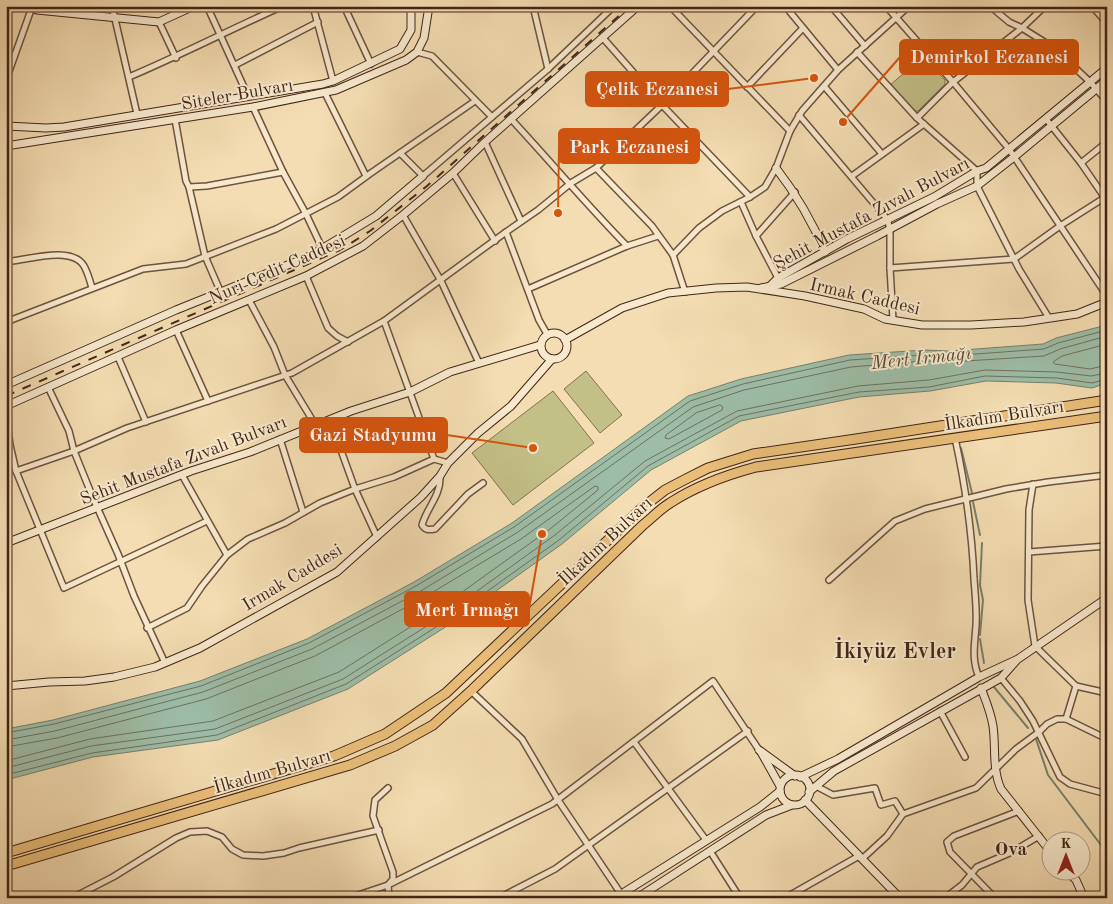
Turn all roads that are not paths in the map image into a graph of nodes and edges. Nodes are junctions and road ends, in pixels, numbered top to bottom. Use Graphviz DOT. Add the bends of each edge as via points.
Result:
graph roads {
  1 [pos="112,6"];
  2 [pos="194,6"];
  3 [pos="207,6"];
  4 [pos="283,6"];
  5 [pos="313,6"];
  6 [pos="344,6"];
  7 [pos="411,6"];
  8 [pos="429,6"];
  9 [pos="533,6"];
  10 [pos="614,6"];
  11 [pos="638,6"];
  12 [pos="670,6"];
  13 [pos="757,6"];
  14 [pos="785,6"];
  15 [pos="831,6"];
  16 [pos="886,6"];
  17 [pos="909,6"];
  18 [pos="990,6"];
  19 [pos="1033,6"];
  20 [pos="1045,6"];
  21 [pos="1092,6"];
  22 [pos="31,7"];
  23 [pos="1039,11"];
  24 [pos="114,17"];
  25 [pos="895,18"];
  26 [pos="159,22"];
  27 [pos="318,22"];
  28 [pos="1107,23"];
  29 [pos="803,28"];
  30 [pos="1022,28"];
  31 [pos="220,34"];
  32 [pos="603,38"];
  33 [pos="864,46"];
  34 [pos="417,52"];
  35 [pos="713,52"];
  36 [pos="857,52"];
  37 [pos="176,58"];
  38 [pos="371,64"];
  39 [pos="235,65"];
  40 [pos="1107,68"];
  41 [pos="548,69"];
  42 [pos="838,70"];
  43 [pos="129,77"];
  44 [pos="6,80"];
  45 [pos="334,80"];
  46 [pos="1107,80"];
  47 [pos="953,82"];
  48 [pos="1090,82"];
  49 [pos="824,86"];
  50 [pos="747,87"];
  51 [pos="1096,89"];
  52 [pos="326,93"];
  53 [pos="248,96"];
  54 [pos="475,101"];
  55 [pos="1107,101"];
  56 [pos="662,105"];
  57 [pos="253,107"];
  58 [pos="137,114"];
  59 [pos="799,115"];
  60 [pos="492,117"];
  61 [pos="917,118"];
  62 [pos="174,119"];
  63 [pos="512,119"];
  64 [pos="1046,119"];
  65 [pos="924,124"];
  66 [pos="1052,125"];
  67 [pos="6,126"];
  68 [pos="790,131"];
  69 [pos="485,142"];
  70 [pos="1107,142"];
  71 [pos="6,146"];
  72 [pos="1009,149"];
  73 [pos="400,152"];
  74 [pos="882,154"];
  75 [pos="1014,157"];
  76 [pos="1082,164"];
  77 [pos="596,168"];
  78 [pos="776,168"];
  79 [pos="977,171"];
  80 [pos="283,172"];
  81 [pos="453,173"];
  82 [pos="366,176"];
  83 [pos="423,176"];
  84 [pos="852,176"];
  85 [pos="570,184"];
  86 [pos="189,186"];
  87 [pos="977,186"];
  88 [pos="795,192"];
  89 [pos="750,197"];
  90 [pos="1105,200"];
  91 [pos="741,202"];
  92 [pos="306,214"];
  93 [pos="403,216"];
  94 [pos="887,219"];
  95 [pos="521,222"];
  96 [pos="1060,226"];
  97 [pos="890,229"];
  98 [pos="506,232"];
  99 [pos="658,236"];
  100 [pos="756,236"];
  101 [pos="495,240"];
  102 [pos="626,246"];
  103 [pos="323,250"];
  104 [pos="825,252"];
  105 [pos="205,256"];
  106 [pos="673,256"];
  107 [pos="1014,260"];
  108 [pos="6,262"];
  109 [pos="890,268"];
  110 [pos="306,276"];
  111 [pos="441,281"];
  112 [pos="780,281"];
  113 [pos="92,288"];
  114 [pos="758,288"];
  115 [pos="528,289"];
  116 [pos="685,292"];
  117 [pos="221,293"];
  118 [pos="1107,296"];
  119 [pos="249,300"];
  120 [pos="1107,302"];
  121 [pos="1049,318"];
  122 [pos="893,320"];
  123 [pos="384,321"];
  124 [pos="6,322"];
  125 [pos="176,330"];
  126 [pos="547,334"];
  127 [pos="565,340"];
  128 [pos="348,342"];
  129 [pos="540,344"];
  130 [pos="118,357"];
  131 [pos="552,359"];
  132 [pos="479,363"];
  133 [pos="285,375"];
  134 [pos="6,385"];
  135 [pos="48,387"];
  136 [pos="410,392"];
  137 [pos="1107,400"];
  138 [pos="208,401"];
  139 [pos="6,406"];
  140 [pos="6,414"];
  141 [pos="1107,416"];
  142 [pos="330,420"];
  143 [pos="146,422"];
  144 [pos="316,426"];
  145 [pos="955,438"];
  146 [pos="280,439"];
  147 [pos="74,451"];
  148 [pos="434,460"];
  149 [pos="448,463"];
  150 [pos="16,471"];
  151 [pos="182,475"];
  152 [pos="1107,475"];
  153 [pos="440,476"];
  154 [pos="483,483"];
  155 [pos="1033,484"];
  156 [pos="354,489"];
  157 [pos="966,500"];
  158 [pos="98,507"];
  159 [pos="303,512"];
  160 [pos="207,521"];
  161 [pos="40,530"];
  162 [pos="377,537"];
  163 [pos="6,543"];
  164 [pos="1107,546"];
  165 [pos="1029,552"];
  166 [pos="227,555"];
  167 [pos="121,562"];
  168 [pos="829,580"];
  169 [pos="1107,598"];
  170 [pos="147,628"];
  171 [pos="1035,646"];
  172 [pos="1018,658"];
  173 [pos="165,663"];
  174 [pos="979,677"];
  175 [pos="1001,678"];
  176 [pos="6,686"];
  177 [pos="1076,686"];
  178 [pos="981,688"];
  179 [pos="471,690"];
  180 [pos="1107,693"];
  181 [pos="940,711"];
  182 [pos="1066,719"];
  183 [pos="748,731"];
  184 [pos="1039,732"];
  185 [pos="1107,739"];
  186 [pos="634,742"];
  187 [pos="759,750"];
  188 [pos="965,757"];
  189 [pos="995,770"];
  190 [pos="798,776"];
  191 [pos="816,786"];
  192 [pos="388,788"];
  193 [pos="668,789"];
  194 [pos="780,789"];
  195 [pos="809,792"];
  196 [pos="1107,794"];
  197 [pos="558,800"];
  198 [pos="805,800"];
  199 [pos="792,805"];
  200 [pos="1019,811"];
  201 [pos="903,814"];
  202 [pos="379,830"];
  203 [pos="1039,836"];
  204 [pos="706,840"];
  205 [pos="589,846"];
  206 [pos="710,851"];
  207 [pos="6,853"];
  208 [pos="861,858"];
  209 [pos="6,866"];
  210 [pos="970,874"];
  211 [pos="1077,882"];
  212 [pos="388,886"];
  213 [pos="618,896"];
  214 [pos="788,897"];
  215 [pos="72,898"];
  216 [pos="349,898"];
  217 [pos="390,898"];
  218 [pos="499,898"];
  219 [pos="637,898"];
  220 [pos="740,898"];
  221 [pos="900,898"];
  222 [pos="945,898"];
  223 [pos="995,898"];
  224 [pos="1084,898"];
  1 -- 24 [label="street"];
  2 -- 26 [label="street"];
  3 -- 31 [label="street"];
  4 -- 31 [label="street"];
  5 -- 27 [label="street"];
  6 -- 38 [label="street"];
  7 -- 38 [label="street, Siteler Bulvarı" via="410,30 400,49"];
  8 -- 34 [label="street" via="424,38"];
  9 -- 41 [label="street"];
  10 -- 41 [label="street"];
  11 -- 32 [label="street, Nuri Cedit Caddesi"];
  12 -- 35 [label="street"];
  13 -- 35 [label="street"];
  14 -- 29 [label="street"];
  15 -- 33 [label="street"];
  16 -- 25 [label="street"];
  17 -- 25 [label="street"];
  18 -- 30 [label="street"];
  19 -- 23 [label="street"];
  20 -- 23 [label="street"];
  21 -- 28 [label="street"];
  22 -- 24 [label="street"];
  22 -- 44 [label="street"];
  23 -- 30 [label="street"];
  24 -- 26 [label="street"];
  24 -- 43 [label="street"];
  25 -- 33 [label="street"];
  25 -- 47 [label="street"];
  26 -- 37 [label="street"];
  27 -- 39 [label="street"];
  27 -- 45 [label="street"];
  29 -- 42 [label="street"];
  29 -- 50 [label="street"];
  30 -- 47 [label="street"];
  30 -- 48 [label="street" via="1054,48"];
  31 -- 37 [label="street"];
  31 -- 39 [label="street"];
  32 -- 56 [label="street"];
  32 -- 63 [label="street, Nuri Cedit Caddesi"];
  33 -- 36 [label="street"];
  34 -- 52 [label="street, Siteler Bulvarı" via="406,60"];
  34 -- 54 [label="street" via="432,56"];
  35 -- 50 [label="street"];
  35 -- 56 [label="street"];
  36 -- 42 [label="street"];
  36 -- 61 [label="street"];
  37 -- 43 [label="street"];
  38 -- 45 [label="street, Siteler Bulvarı"];
  39 -- 53 [label="street"];
  40 -- 48 [label="street, Şehit Mustafa Zıvalı Bulvarı"];
  41 -- 60 [label="street"];
  42 -- 49 [label="street"];
  43 -- 58 [label="street"];
  45 -- 53 [label="street, Siteler Bulvarı"];
  46 -- 51 [label="street, Şehit Mustafa Zıvalı Bulvarı"];
  47 -- 61 [label="street"];
  47 -- 72 [label="street"];
  48 -- 51 [label="street"];
  48 -- 64 [label="street, Şehit Mustafa Zıvalı Bulvarı"];
  49 -- 59 [label="street"];
  49 -- 74 [label="street"];
  50 -- 68 [label="street"];
  51 -- 55 [label="street"];
  51 -- 66 [label="street, Şehit Mustafa Zıvalı Bulvarı"];
  52 -- 57 [label="street, Siteler Bulvarı"];
  52 -- 82 [label="street"];
  53 -- 58 [label="street, Siteler Bulvarı"];
  54 -- 60 [label="street"];
  54 -- 73 [label="street"];
  56 -- 77 [label="street"];
  56 -- 89 [label="street"];
  57 -- 62 [label="street, Siteler Bulvarı"];
  57 -- 80 [label="street"];
  58 -- 67 [label="street, Siteler Bulvarı" via="55,128"];
  59 -- 68 [label="street"];
  59 -- 84 [label="street"];
  60 -- 83 [label="street"];
  61 -- 65 [label="street"];
  62 -- 71 [label="street, Siteler Bulvarı"];
  62 -- 86 [label="street"];
  63 -- 69 [label="street, Nuri Cedit Caddesi"];
  63 -- 85 [label="street"];
  64 -- 66 [label="street"];
  64 -- 72 [label="street, Şehit Mustafa Zıvalı Bulvarı"];
  65 -- 74 [label="street"];
  65 -- 79 [label="street"];
  66 -- 75 [label="street, Şehit Mustafa Zıvalı Bulvarı"];
  66 -- 76 [label="street"];
  68 -- 78 [label="street"];
  69 -- 81 [label="street, Nuri Cedit Caddesi"];
  69 -- 95 [label="street"];
  70 -- 76 [label="street"];
  72 -- 75 [label="street"];
  72 -- 79 [label="street, Şehit Mustafa Zıvalı Bulvarı" via="986,168"];
  73 -- 82 [label="street"];
  73 -- 83 [label="street"];
  74 -- 84 [label="street"];
  75 -- 87 [label="street, Şehit Mustafa Zıvalı Bulvarı"];
  75 -- 96 [label="street"];
  76 -- 90 [label="street"];
  77 -- 85 [label="street"];
  77 -- 99 [label="street"];
  78 -- 88 [label="street"];
  78 -- 89 [label="street" via="765,187"];
  79 -- 87 [label="street"];
  79 -- 94 [label="street, Şehit Mustafa Zıvalı Bulvarı" via="934,197"];
  80 -- 86 [label="street" via="207,186"];
  80 -- 92 [label="street"];
  81 -- 93 [label="street, Nuri Cedit Caddesi"];
  81 -- 101 [label="street"];
  82 -- 92 [label="street" via="338,198"];
  83 -- 103 [label="street, Nuri Cedit Caddesi" via="376,216"];
  84 -- 94 [label="street"];
  85 -- 95 [label="street"];
  85 -- 102 [label="street"];
  86 -- 105 [label="street"];
  87 -- 97 [label="street, Şehit Mustafa Zıvalı Bulvarı"];
  87 -- 107 [label="street"];
  88 -- 100 [label="street"];
  88 -- 104 [label="street"];
  89 -- 91 [label="street"];
  90 -- 96 [label="street"];
  91 -- 100 [label="street"];
  91 -- 106 [label="street" via="699,228"];
  92 -- 103 [label="street"];
  92 -- 105 [label="street"];
  93 -- 110 [label="street, Nuri Cedit Caddesi" via="363,246"];
  93 -- 111 [label="street"];
  94 -- 97 [label="street"];
  94 -- 104 [label="street, Şehit Mustafa Zıvalı Bulvarı"];
  95 -- 98 [label="street"];
  96 -- 107 [label="street"];
  96 -- 118 [label="street"];
  97 -- 109 [label="street"];
  97 -- 112 [label="street, Şehit Mustafa Zıvalı Bulvarı"];
  98 -- 101 [label="street"];
  98 -- 115 [label="street"];
  99 -- 102 [label="street"];
  99 -- 106 [label="street"];
  100 -- 112 [label="street"];
  101 -- 111 [label="street"];
  102 -- 115 [label="street"];
  103 -- 117 [label="street, Nuri Cedit Caddesi"];
  104 -- 112 [label="street, Şehit Mustafa Zıvalı Bulvarı"];
  105 -- 113 [label="street" via="186,264 143,269"];
  105 -- 117 [label="street"];
  106 -- 116 [label="street"];
  107 -- 109 [label="street"];
  107 -- 121 [label="street"];
  108 -- 113 [label="street" via="66,254 84,265"];
  109 -- 122 [label="street"];
  110 -- 119 [label="street, Nuri Cedit Caddesi"];
  110 -- 128 [label="street" via="328,328"];
  111 -- 123 [label="street"];
  111 -- 132 [label="street"];
  112 -- 114 [label="street, Şehit Mustafa Zıvalı Bulvarı"];
  113 -- 124 [label="street"];
  114 -- 116 [label="street, Irmak Caddesi"];
  114 -- 122 [label="street, Irmak Caddesi" via="864,309"];
  115 -- 126 [label="street"];
  116 -- 127 [label="street, Irmak Caddesi" via="622,308"];
  117 -- 134 [label="street, Nuri Cedit Caddesi"];
  119 -- 125 [label="street, Nuri Cedit Caddesi"];
  119 -- 133 [label="street"];
  120 -- 121 [label="street, Irmak Caddesi" via="1077,314"];
  121 -- 122 [label="street, Irmak Caddesi" via="971,325 922,325"];
  123 -- 128 [label="street"];
  123 -- 136 [label="street"];
  125 -- 130 [label="street, Nuri Cedit Caddesi"];
  125 -- 138 [label="street"];
  126 -- 127 [label="street" via="559,334"];
  126 -- 129 [label="street"];
  127 -- 131 [label="street" via="566,352 560,358"];
  128 -- 133 [label="street"];
  129 -- 131 [label="street" via="542,353"];
  129 -- 132 [label="street, Sehit Mustafa Zıvalı Bulvarı"];
  130 -- 135 [label="street, Nuri Cedit Caddesi"];
  130 -- 143 [label="street"];
  131 -- 149 [label="street, Irmak Caddesi" via="511,406"];
  132 -- 136 [label="street, Sehit Mustafa Zıvalı Bulvarı" via="450,372"];
  133 -- 138 [label="street"];
  133 -- 144 [label="street"];
  135 -- 139 [label="street, Nuri Cedit Caddesi"];
  135 -- 147 [label="street" via="69,432"];
  136 -- 142 [label="street, Sehit Mustafa Zıvalı Bulvarı"];
  136 -- 148 [label="street"];
  137 -- 207 [label="highway, İlkadım Bulvarı" via="753,454 708,468 666,490 642,508 446,693 385,734 334,756"];
  138 -- 143 [label="street"];
  140 -- 150 [label="street"];
  141 -- 145 [label="highway, İlkadım Bulvarı"];
  142 -- 144 [label="street, Sehit Mustafa Zıvalı Bulvarı"];
  142 -- 156 [label="street"];
  143 -- 147 [label="street"];
  144 -- 146 [label="street, Sehit Mustafa Zıvalı Bulvarı"];
  145 -- 157 [label="street"];
  145 -- 179 [label="highway, İlkadım Bulvarı" via="756,467 729,474 690,492 668,504 643,526"];
  146 -- 151 [label="street, Sehit Mustafa Zıvalı Bulvarı"];
  146 -- 159 [label="street"];
  147 -- 150 [label="street"];
  147 -- 158 [label="street"];
  148 -- 149 [label="street"];
  148 -- 156 [label="street"];
  149 -- 153 [label="street, Irmak Caddesi"];
  150 -- 161 [label="street"];
  151 -- 158 [label="street, Sehit Mustafa Zıvalı Bulvarı"];
  151 -- 160 [label="street"];
  152 -- 155 [label="street"];
  153 -- 154 [label="street" via="441,486 422,525 429,530 435,529"];
  153 -- 162 [label="street, Irmak Caddesi"];
  155 -- 157 [label="street"];
  155 -- 165 [label="street"];
  156 -- 159 [label="street"];
  156 -- 162 [label="street"];
  157 -- 168 [label="street" via="895,520"];
  157 -- 174 [label="street" via="974,578 976,623 973,655"];
  158 -- 161 [label="street, Sehit Mustafa Zıvalı Bulvarı"];
  158 -- 167 [label="street"];
  159 -- 166 [label="street" via="248,539"];
  160 -- 166 [label="street"];
  160 -- 167 [label="street"];
  161 -- 163 [label="street, Sehit Mustafa Zıvalı Bulvarı"];
  161 -- 167 [label="street" via="64,588"];
  162 -- 173 [label="street, Irmak Caddesi" via="337,572 200,648"];
  164 -- 165 [label="street"];
  165 -- 171 [label="street" via="1028,600"];
  166 -- 170 [label="street" via="187,608"];
  167 -- 170 [label="street"];
  169 -- 171 [label="street"];
  170 -- 173 [label="street"];
  171 -- 172 [label="street"];
  171 -- 177 [label="street"];
  172 -- 174 [label="street"];
  172 -- 175 [label="street"];
  173 -- 176 [label="street, Irmak Caddesi" via="95,680"];
  174 -- 190 [label="street" via="838,759"];
  175 -- 178 [label="street"];
  175 -- 184 [label="street"];
  177 -- 180 [label="street"];
  177 -- 182 [label="street"];
  178 -- 181 [label="street"];
  178 -- 189 [label="street" via="993,726"];
  179 -- 197 [label="street" via="522,739"];
  179 -- 209 [label="highway, İlkadım Bulvarı" via="433,725 350,765"];
  181 -- 188 [label="street"];
  181 -- 191 [label="street" via="834,771"];
  182 -- 184 [label="street" via="1057,718"];
  182 -- 185 [label="street"];
  183 -- 186 [label="street" via="713,680"];
  183 -- 187 [label="street"];
  183 -- 193 [label="street"];
  184 -- 189 [label="street"];
  184 -- 196 [label="street" via="1060,777 1070,784"];
  186 -- 193 [label="street"];
  186 -- 197 [label="street"];
  187 -- 190 [label="street"];
  187 -- 194 [label="street"];
  189 -- 200 [label="street" via="1001,789"];
  189 -- 201 [label="street" via="976,788"];
  190 -- 194 [label="street" via="786,778"];
  190 -- 195 [label="street" via="807,783"];
  191 -- 195 [label="street"];
  191 -- 201 [label="street" via="833,795 875,788 881,805 895,802"];
  192 -- 202 [label="street" via="375,800 373,816"];
  193 -- 204 [label="street"];
  193 -- 205 [label="street"];
  194 -- 199 [label="street" via="783,800"];
  194 -- 204 [label="street" via="760,807"];
  195 -- 198 [label="street"];
  197 -- 205 [label="street"];
  197 -- 212 [label="street"];
  198 -- 199 [label="street"];
  198 -- 208 [label="street"];
  199 -- 206 [label="street" via="766,814"];
  200 -- 203 [label="street"];
  200 -- 210 [label="street" via="954,836 947,842 950,852"];
  201 -- 208 [label="street" via="887,836"];
  202 -- 212 [label="street" via="393,872"];
  202 -- 215 [label="street" via="263,856 243,855 232,849 222,837 208,831 190,832"];
  203 -- 210 [label="street" via="977,867"];
  204 -- 213 [label="street"];
  205 -- 213 [label="street"];
  205 -- 218 [label="street" via="555,869"];
  206 -- 219 [label="street"];
  206 -- 220 [label="street"];
  208 -- 214 [label="street"];
  208 -- 221 [label="street"];
  210 -- 222 [label="street"];
  210 -- 223 [label="street"];
  211 -- 224 [label="street"];
  212 -- 216 [label="street"];
  212 -- 217 [label="street"];
}
